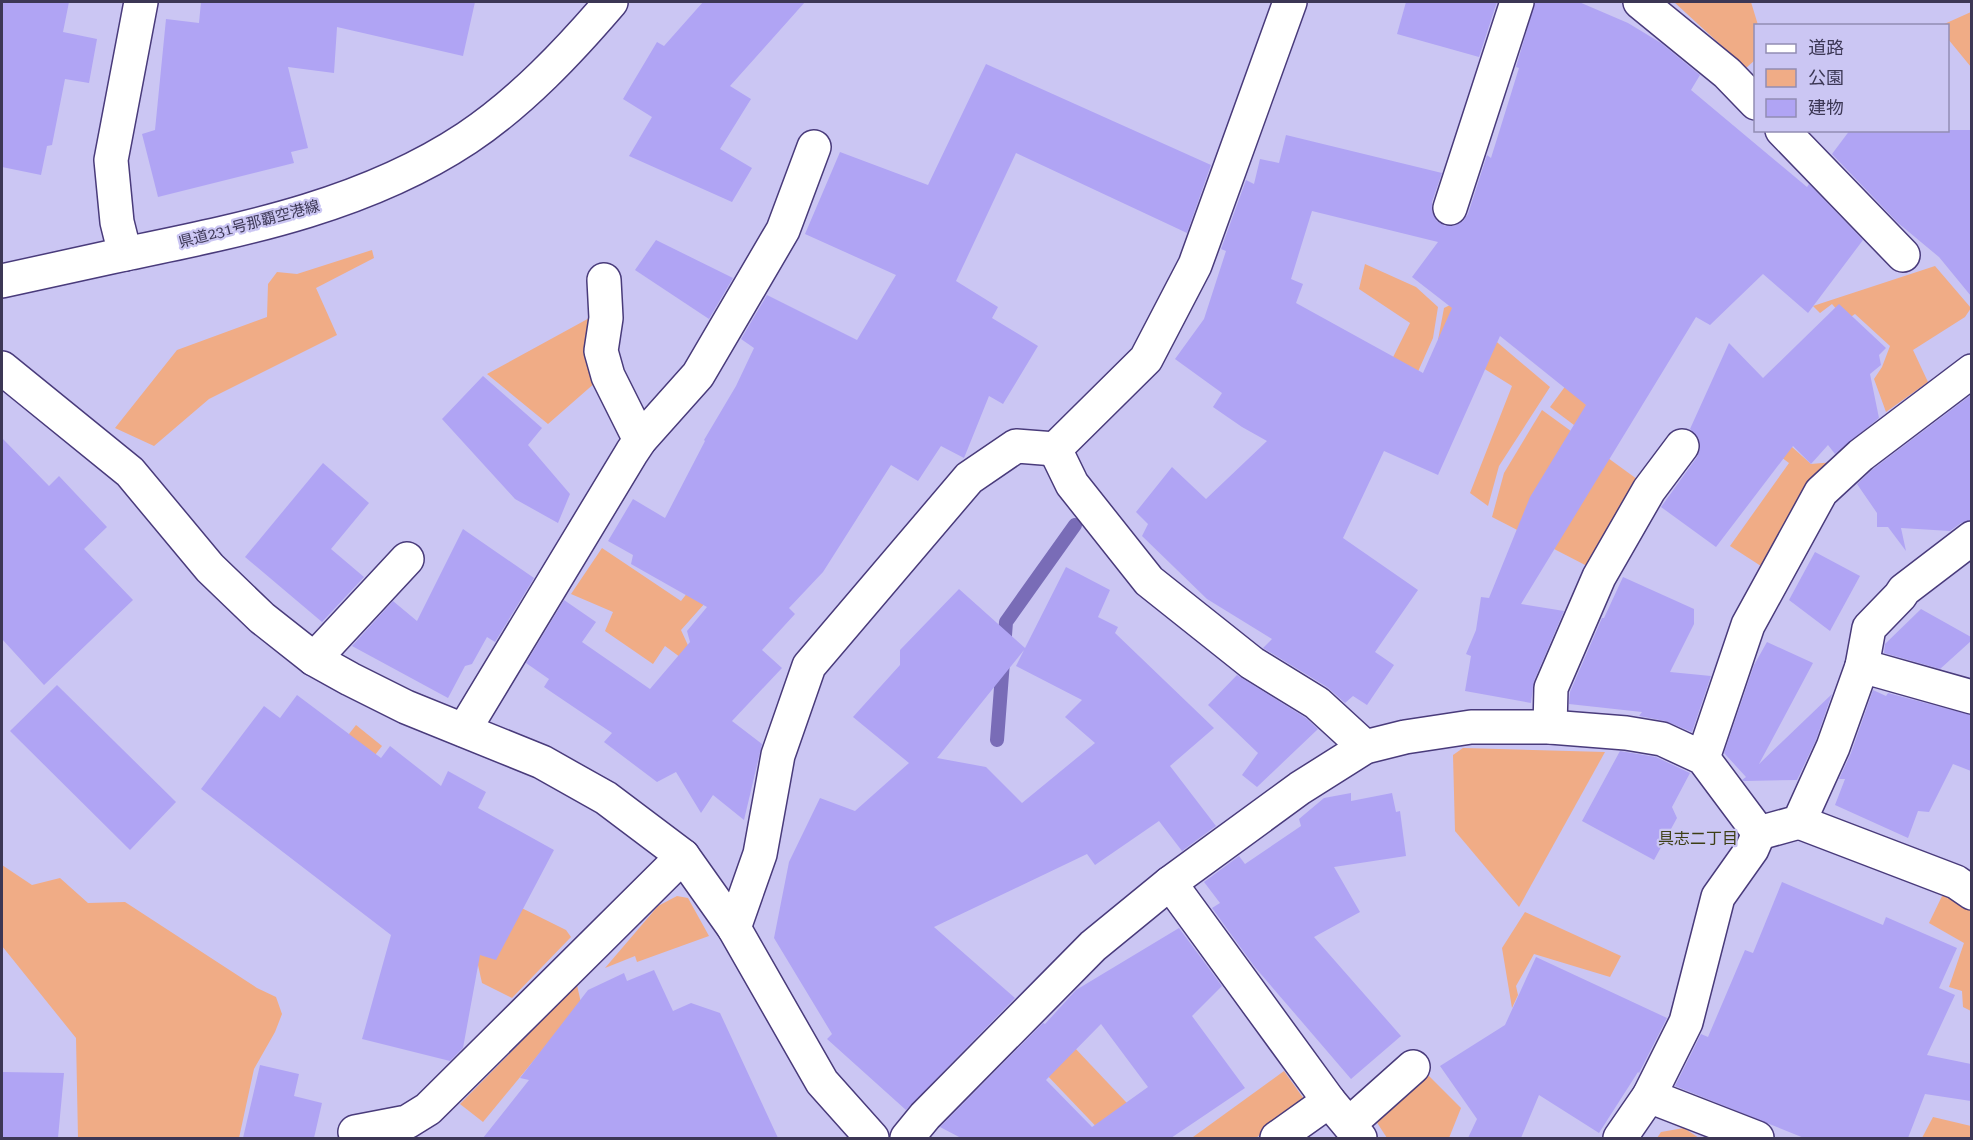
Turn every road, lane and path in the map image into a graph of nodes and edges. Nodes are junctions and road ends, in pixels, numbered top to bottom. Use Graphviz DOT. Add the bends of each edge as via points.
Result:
graph roads {
  1 [pos="141,2"];
  2 [pos="611,2"];
  3 [pos="1290,2"];
  4 [pos="1517,2"];
  5 [pos="1640,2"];
  6 [pos="1754,102"];
  7 [pos="1784,132"];
  8 [pos="814,147"];
  9 [pos="1450,208"];
  10 [pos="125,254"];
  11 [pos="1903,255"];
  12 [pos="604,279"];
  13 [pos="2,281"];
  14 [pos="2,368"];
  15 [pos="1971,371"];
  16 [pos="640,440"];
  17 [pos="1682,446"];
  18 [pos="1055,449"];
  19 [pos="1971,538"];
  20 [pos="407,559"];
  21 [pos="314,659"];
  22 [pos="1862,666"];
  23 [pos="1971,697"];
  24 [pos="1550,727"];
  25 [pos="464,730"];
  26 [pos="1365,747"];
  27 [pos="1703,758"];
  28 [pos="1799,822"];
  29 [pos="1760,833"];
  30 [pos="683,856"];
  31 [pos="1170,883"];
  32 [pos="1971,893"];
  33 [pos="734,928"];
  34 [pos="1413,1067"];
  35 [pos="1649,1096"];
  36 [pos="1346,1121"];
  37 [pos="355,1132"];
  38 [pos="872,1138"];
  39 [pos="907,1138"];
  40 [pos="1277,1138"];
  41 [pos="1620,1138"];
  42 [pos="1756,1138"];
  1 -- 10 [label="street" via="111,160 117,222"];
  2 -- 10 [label="street, 県道231号那覇空港線" via="577,42 520,96 467,138 413,168 357,194 299,214 230,233"];
  3 -- 18 [label="street" via="1195,265 1146,359"];
  4 -- 9 [label="street"];
  5 -- 6 [label="street" via="1727,73"];
  7 -- 11 [label="street"];
  8 -- 16 [label="street" via="783,230 698,375"];
  10 -- 13 [label="street, 県道231号那覇空港線"];
  12 -- 16 [label="street" via="606,318 601,351 608,376"];
  14 -- 21 [label="street" via="130,472 210,568 262,618"];
  15 -- 27 [label="street" via="1861,455 1821,492 1748,626"];
  16 -- 25 [label="street"];
  17 -- 24 [label="street" via="1648,490 1599,577 1551,688"];
  18 -- 26 [label="street" via="1072,484 1149,581 1252,663 1317,703"];
  18 -- 33 [label="street" via="1016,447 969,478 809,666 778,755 760,854"];
  19 -- 22 [label="street" via="1904,590 1869,628"];
  20 -- 21 [label="street"];
  21 -- 25 [label="street" via="406,707"];
  22 -- 23 [label="street"];
  22 -- 28 [label="street" via="1833,747"];
  24 -- 26 [label="street" via="1471,727"];
  24 -- 27 [label="street" via="1662,740"];
  25 -- 30 [label="street" via="542,762 606,798"];
  26 -- 31 [label="street" via="1300,788"];
  27 -- 29 [label="street"];
  28 -- 29 [label="street"];
  28 -- 32 [label="street" via="1956,882"];
  29 -- 35 [label="street" via="1718,897 1686,1023"];
  30 -- 33 [label="street"];
  30 -- 37 [label="street" via="428,1108 407,1122"];
  31 -- 36 [label="street"];
  31 -- 39 [label="street" via="1093,945"];
  33 -- 38 [label="street" via="822,1082"];
  34 -- 36 [label="street"];
  35 -- 41 [label="street"];
  35 -- 42 [label="street"];
  36 -- 40 [label="street"];
}
